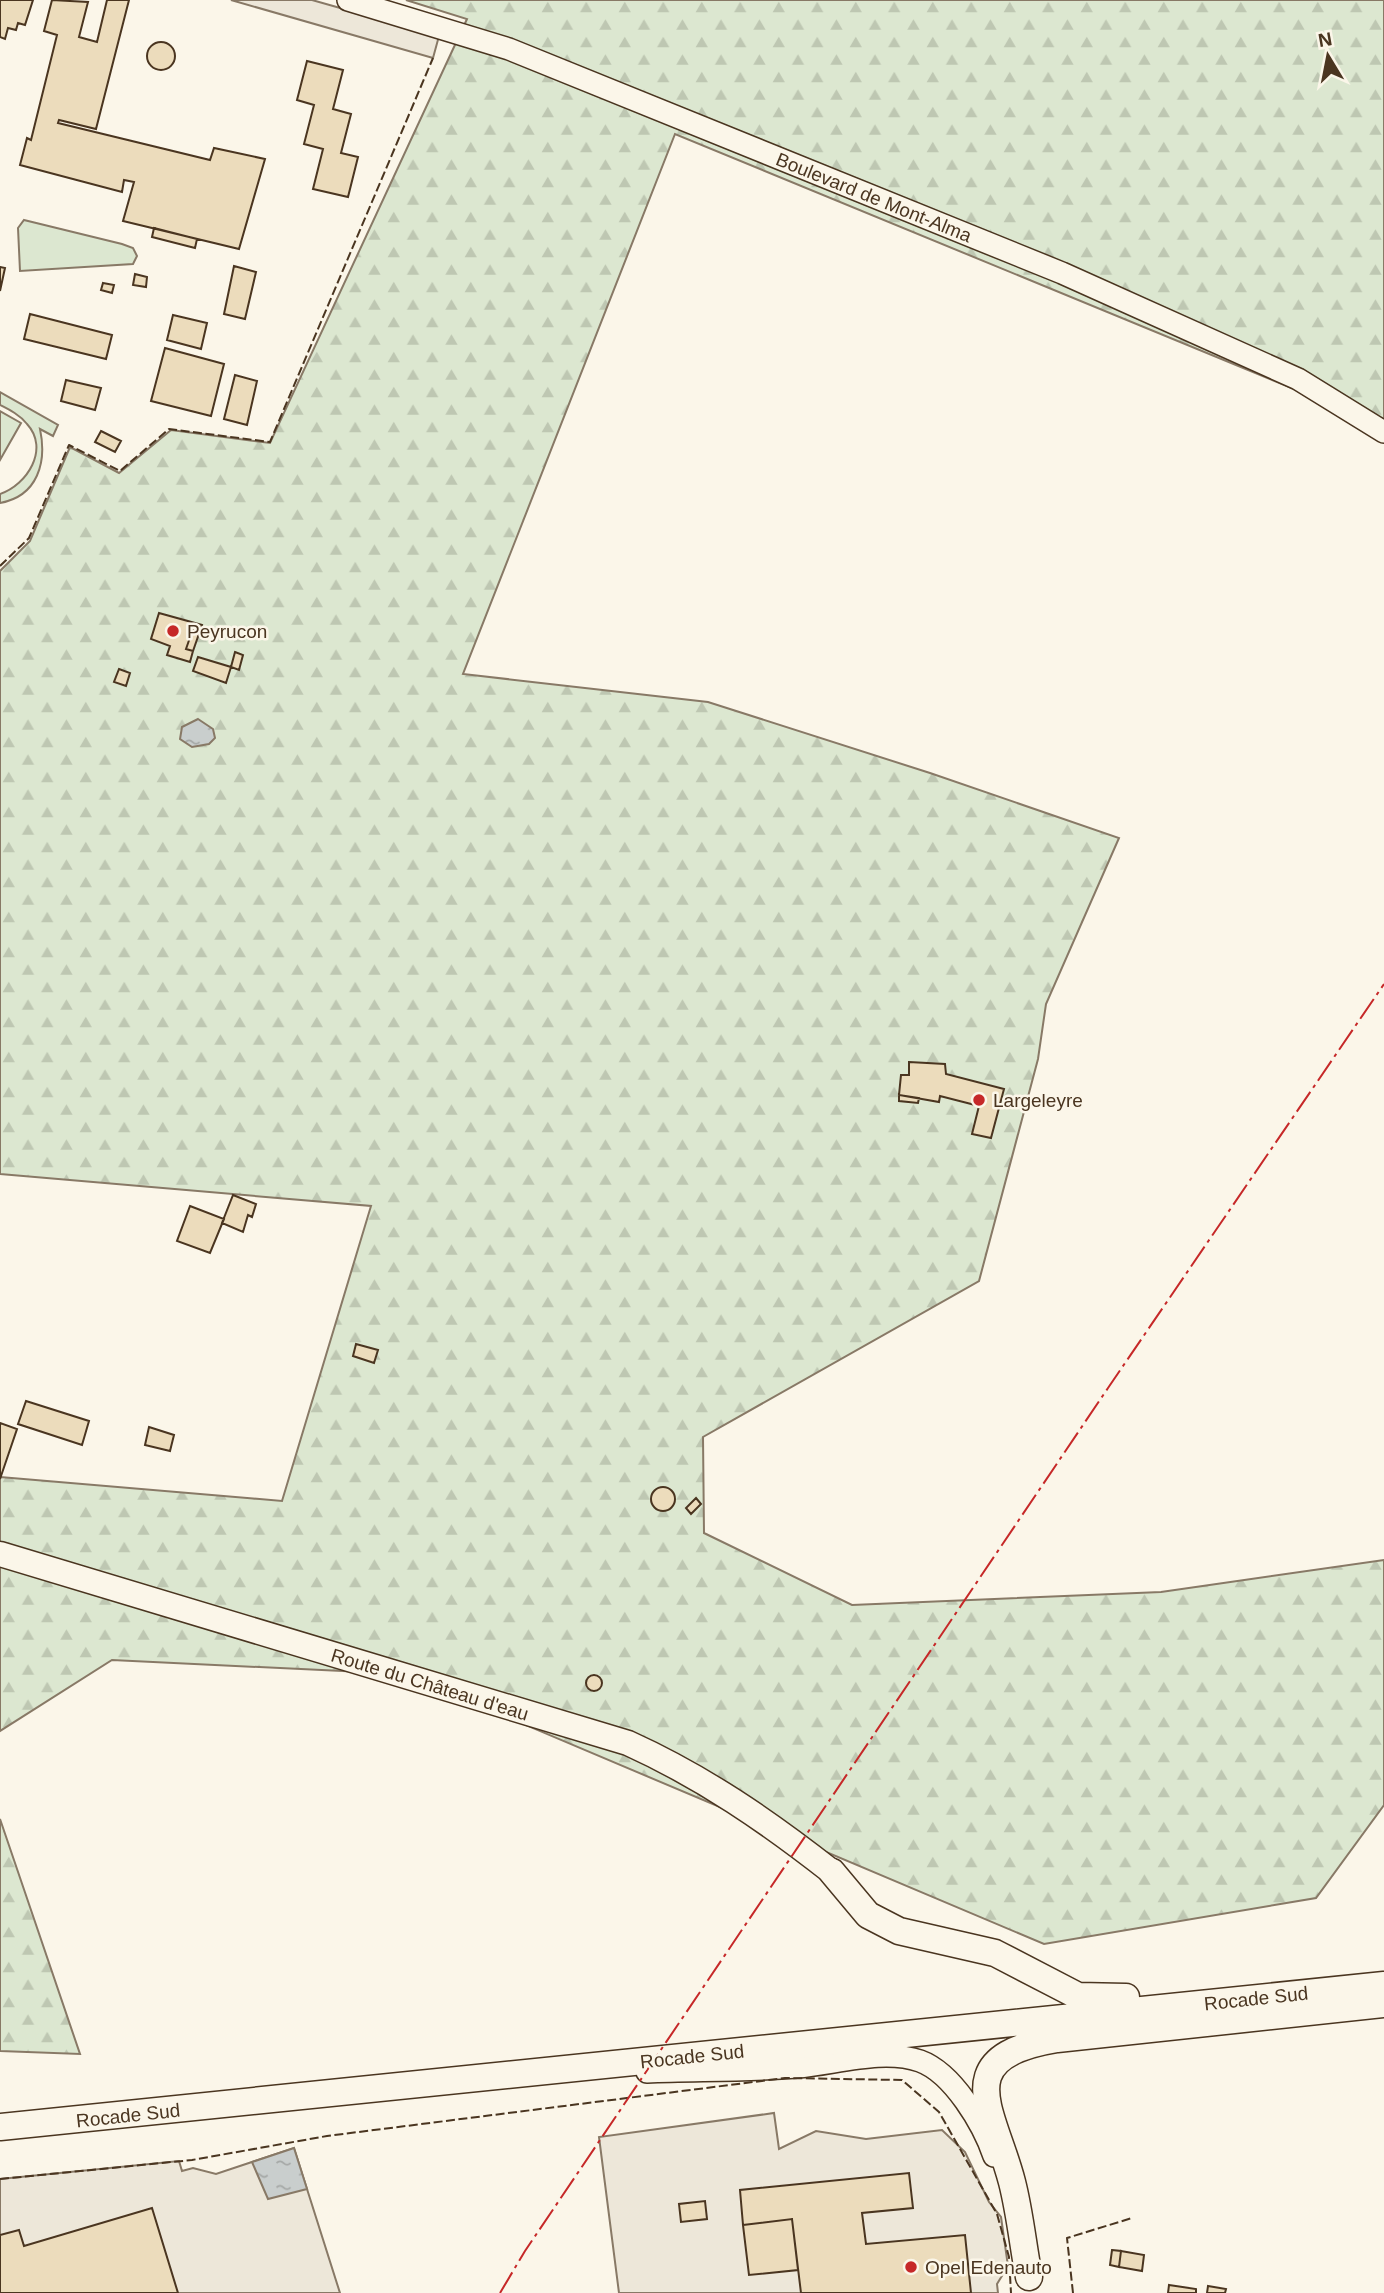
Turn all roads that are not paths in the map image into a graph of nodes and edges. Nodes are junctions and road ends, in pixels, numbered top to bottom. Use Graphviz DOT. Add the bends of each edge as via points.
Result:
graph roads {
  1 [pos="348,0"];
  2 [pos="1384,432"];
  3 [pos="0,1554"];
  4 [pos="832,1872"];
  5 [pos="1384,1985"];
  6 [pos="1323,1991"];
  7 [pos="1384,2004"];
  8 [pos="508,2075"];
  9 [pos="0,2127"];
  10 [pos="1030,2285"];
  1 -- 2 [label="street, Boulevard de Mont-Alma" via="509,49 1062,273 1298,379"];
  3 -- 4 [label="main road, Route du Château d'eau" via="628,1743 724,1792"];
  4 -- 6 [label="main road" via="868,1915 898,1931 995,1953 1078,1996"];
  5 -- 6 [label="main road, Rocade Sud"];
  6 -- 8 [label="main road, Rocade Sud"];
  7 -- 10 [label="main road" via="1057,2039 1026,2044 1004,2054 992,2068 984,2092 1012,2183"];
  8 -- 9 [label="main road, Rocade Sud"];
  8 -- 10 [label="street" via="776,2068 898,2057 919,2060 938,2070 960,2094 992,2149"];
}
